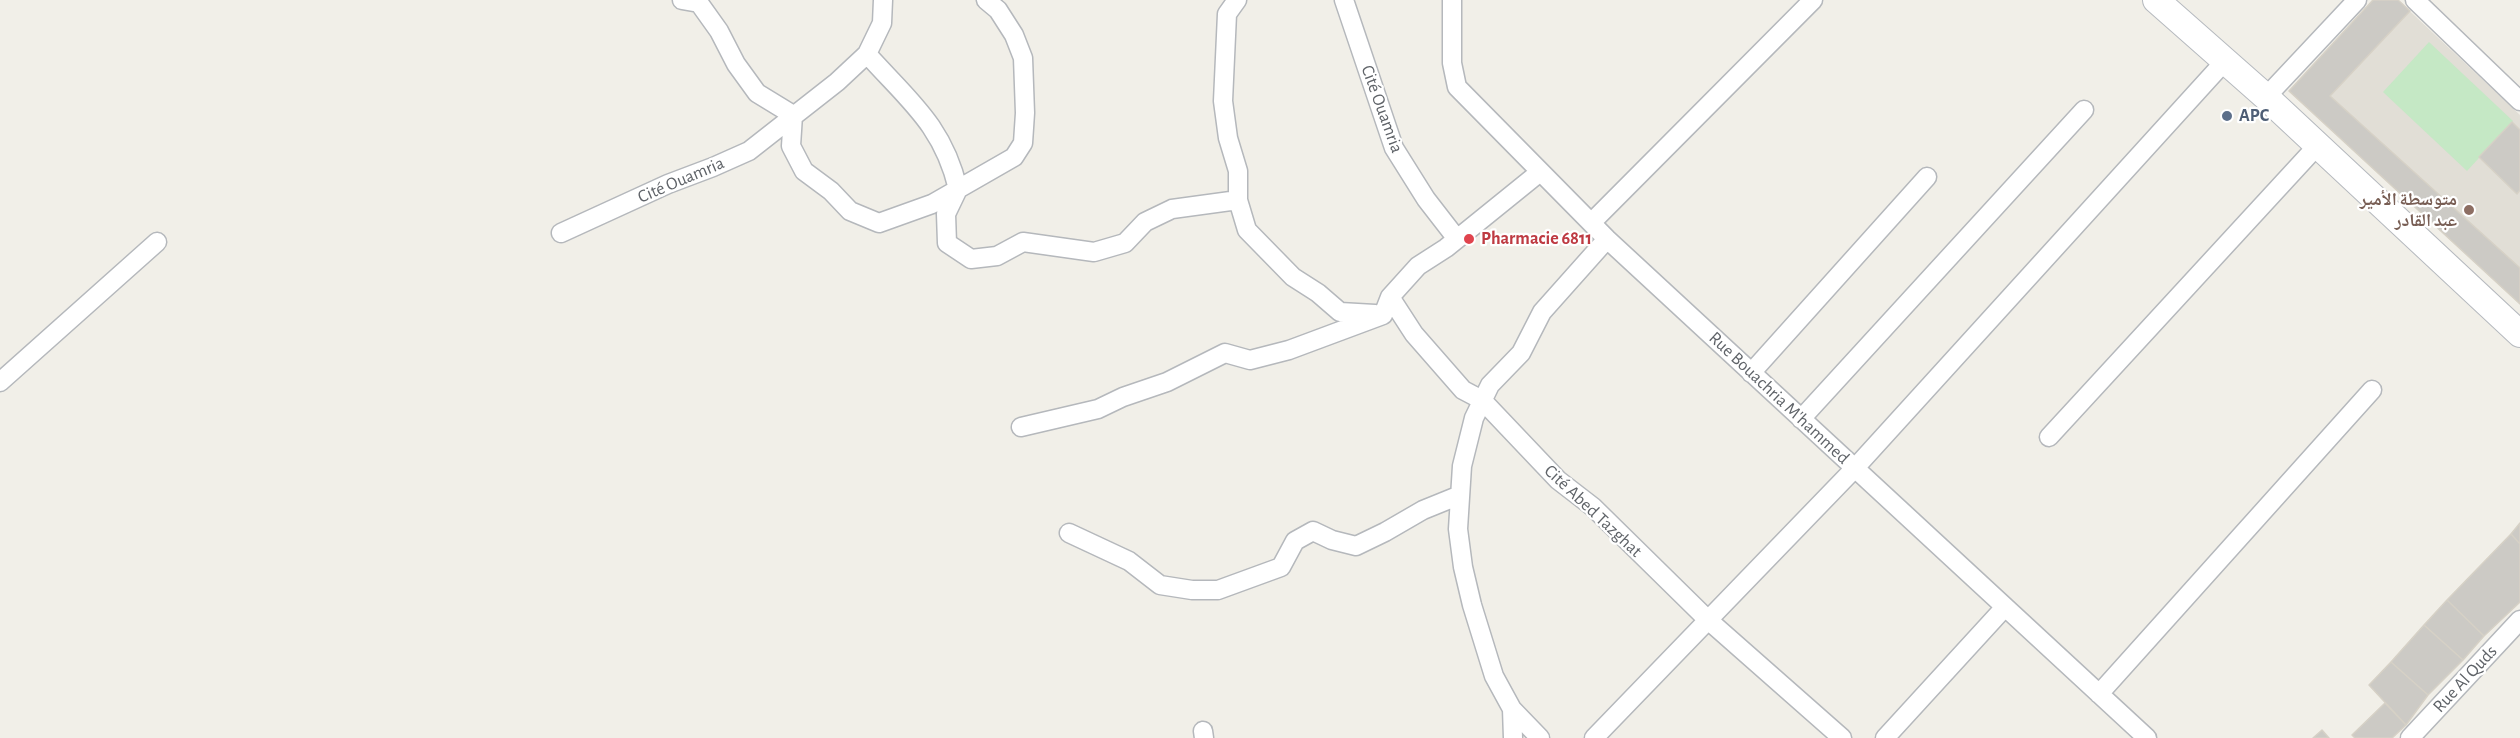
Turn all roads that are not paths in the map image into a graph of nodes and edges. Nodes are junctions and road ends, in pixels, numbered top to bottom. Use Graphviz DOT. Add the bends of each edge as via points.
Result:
graph roads {
  1 [pos="883,0"];
  2 [pos="986,0"];
  3 [pos="1237,0"];
  4 [pos="1344,0"];
  5 [pos="1452,0"];
  6 [pos="1813,0"];
  7 [pos="2156,0"];
  8 [pos="2357,0"];
  9 [pos="2415,0"];
  10 [pos="694,1"];
  11 [pos="867,54"];
  12 [pos="2225,62"];
  13 [pos="2266,97"];
  14 [pos="2520,101"];
  15 [pos="2084,110"];
  16 [pos="793,115"];
  17 [pos="2317,146"];
  18 [pos="1540,172"];
  19 [pos="1927,177"];
  20 [pos="958,189"];
  21 [pos="1238,200"];
  22 [pos="1592,222"];
  23 [pos="561,233"];
  24 [pos="1457,238"];
  25 [pos="1607,239"];
  26 [pos="156,242"];
  27 [pos="1390,297"];
  28 [pos="1383,315"];
  29 [pos="2520,334"];
  30 [pos="1751,373"];
  31 [pos="0,382"];
  32 [pos="2372,390"];
  33 [pos="1482,400"];
  34 [pos="1801,419"];
  35 [pos="1021,427"];
  36 [pos="2049,437"];
  37 [pos="1855,468"];
  38 [pos="1460,495"];
  39 [pos="1070,533"];
  40 [pos="2005,607"];
  41 [pos="1707,619"];
  42 [pos="2520,620"];
  43 [pos="2099,694"];
  44 [pos="1512,709"];
  45 [pos="1513,738"];
  46 [pos="1540,738"];
  47 [pos="1594,738"];
  48 [pos="1842,738"];
  49 [pos="1885,738"];
  50 [pos="2147,738"];
  51 [pos="2410,738"];
  1 -- 11 [label="street, Cité Ouamria" via="882,23"];
  2 -- 20 [label="street" via="998,10 1014,35 1023,58 1023,143 1014,157"];
  3 -- 21 [label="street" via="1227,14 1222,101 1238,171"];
  4 -- 24 [label="street, Cité Ouamria" via="1394,148 1426,199"];
  5 -- 18 [label="street, Rue Bouachria M'hammed" via="1452,63 1457,87"];
  6 -- 22 [label="street"];
  7 -- 12 [label="street"];
  8 -- 13 [label="street"];
  9 -- 14 [label="street"];
  10 -- 16 [label="street" via="719,31 757,93"];
  11 -- 16 [label="street, Cité Ouamria"];
  11 -- 20 [label="street" via="918,108 940,138"];
  12 -- 13 [label="street"];
  12 -- 37 [label="street"];
  13 -- 17 [label="street"];
  15 -- 34 [label="street"];
  16 -- 20 [label="street" via="791,146 804,171 850,211 879,223 932,204"];
  16 -- 23 [label="street, Cité Ouamria" via="749,151"];
  17 -- 29 [label="street"];
  17 -- 36 [label="street"];
  18 -- 22 [label="street, Rue Bouachria M'hammed"];
  18 -- 24 [label="street"];
  19 -- 30 [label="street"];
  20 -- 21 [label="street" via="946,214 947,243 971,259 997,256 1023,242 1095,252 1125,243 1145,222 1172,209"];
  21 -- 28 [label="street" via="1247,230 1293,277 1340,312"];
  22 -- 25 [label="street, Rue Bouachria M'hammed"];
  24 -- 27 [label="street" via="1418,266"];
  25 -- 30 [label="street, Rue Bouachria M'hammed"];
  25 -- 33 [label="street" via="1542,312 1521,353 1490,385"];
  26 -- 31 [label="street"];
  27 -- 28 [label="street"];
  27 -- 33 [label="street, Cité Abed Tazghat" via="1443,369 1463,390"];
  28 -- 35 [label="street" via="1289,350 1250,360 1226,353 1098,409"];
  30 -- 34 [label="street, Rue Bouachria M'hammed"];
  32 -- 43 [label="street"];
  33 -- 38 [label="street" via="1464,456"];
  33 -- 41 [label="street, Cité Abed Tazghat" via="1558,480 1593,507"];
  34 -- 37 [label="street, Rue Bouachria M'hammed"];
  37 -- 40 [label="street, Rue Bouachria M'hammed"];
  37 -- 41 [label="street"];
  38 -- 39 [label="street" via="1356,546 1313,531 1295,541 1281,567 1218,590 1160,585 1129,561"];
  38 -- 44 [label="street" via="1458,529 1463,567 1494,676"];
  40 -- 43 [label="street, Rue Bouachria M'hammed"];
  40 -- 49 [label="street"];
  41 -- 47 [label="street"];
  41 -- 48 [label="street, Cité Abed Tazghat"];
  42 -- 51 [label="street, Rue Al Quds"];
  43 -- 50 [label="street, Rue Bouachria M'hammed"];
  44 -- 45 [label="street"];
  44 -- 46 [label="street"];
}
